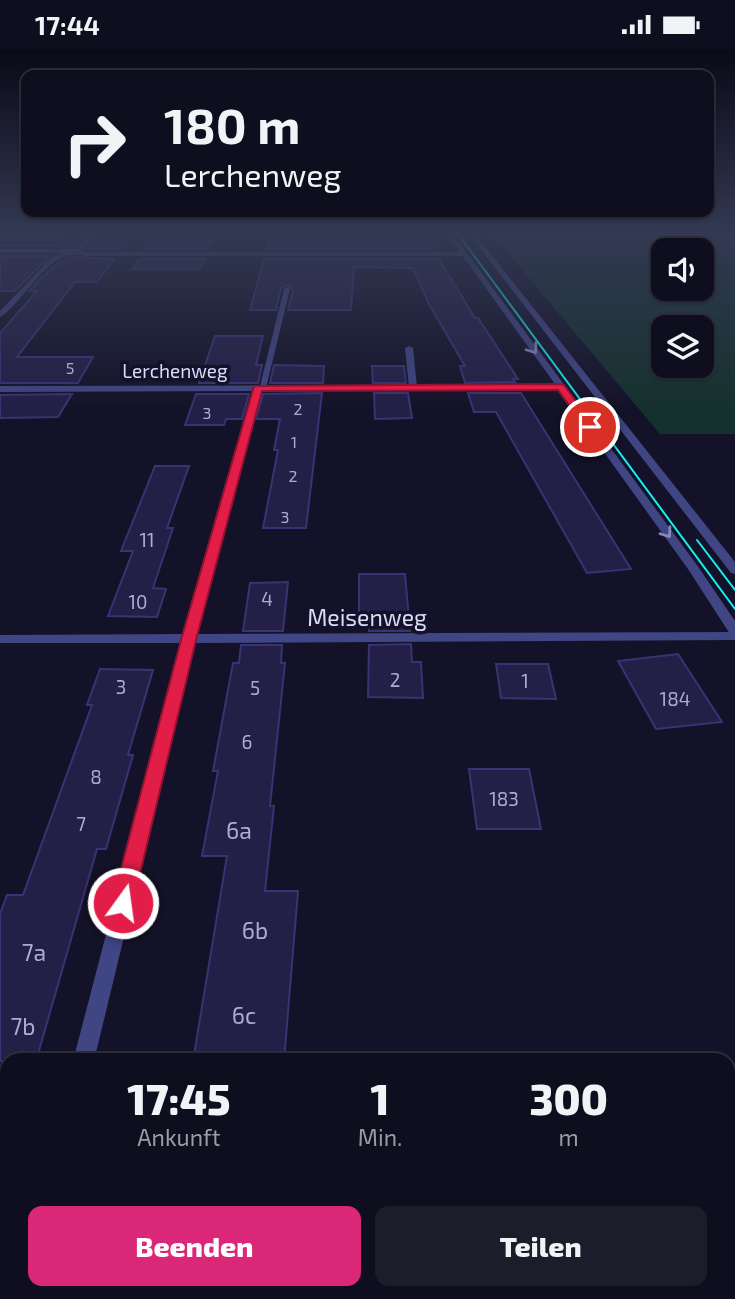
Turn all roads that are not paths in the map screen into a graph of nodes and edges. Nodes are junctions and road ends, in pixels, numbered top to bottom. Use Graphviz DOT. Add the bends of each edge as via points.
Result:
graph roads {
  1 [pos="21,292"];
  2 [pos="286,292"];
  3 [pos="492,292"];
  4 [pos="518,292"];
  5 [pos="0,315"];
  6 [pos="409,348"];
  7 [pos="413,387"];
  8 [pos="561,387"];
  9 [pos="260,388"];
  10 [pos="0,389"];
  11 [pos="735,570"];
  12 [pos="735,634"];
  13 [pos="0,639"];
  14 [pos="189,640"];
  15 [pos="85,1053"];
  1 -- 5 [label="street"];
  2 -- 9 [label="street"];
  3 -- 8 [label="street, one-way"];
  4 -- 11 [label="street"];
  6 -- 7 [label="street"];
  7 -- 8 [label="street, Lerchenweg"];
  7 -- 9 [label="street, Lerchenweg"];
  8 -- 12 [label="street, one-way" via="693,568"];
  9 -- 10 [label="street, Lerchenweg"];
  9 -- 14 [label="street"];
  12 -- 14 [label="street, Meisenweg"];
  13 -- 14 [label="street, Meisenweg"];
  14 -- 15 [label="street"];
}
